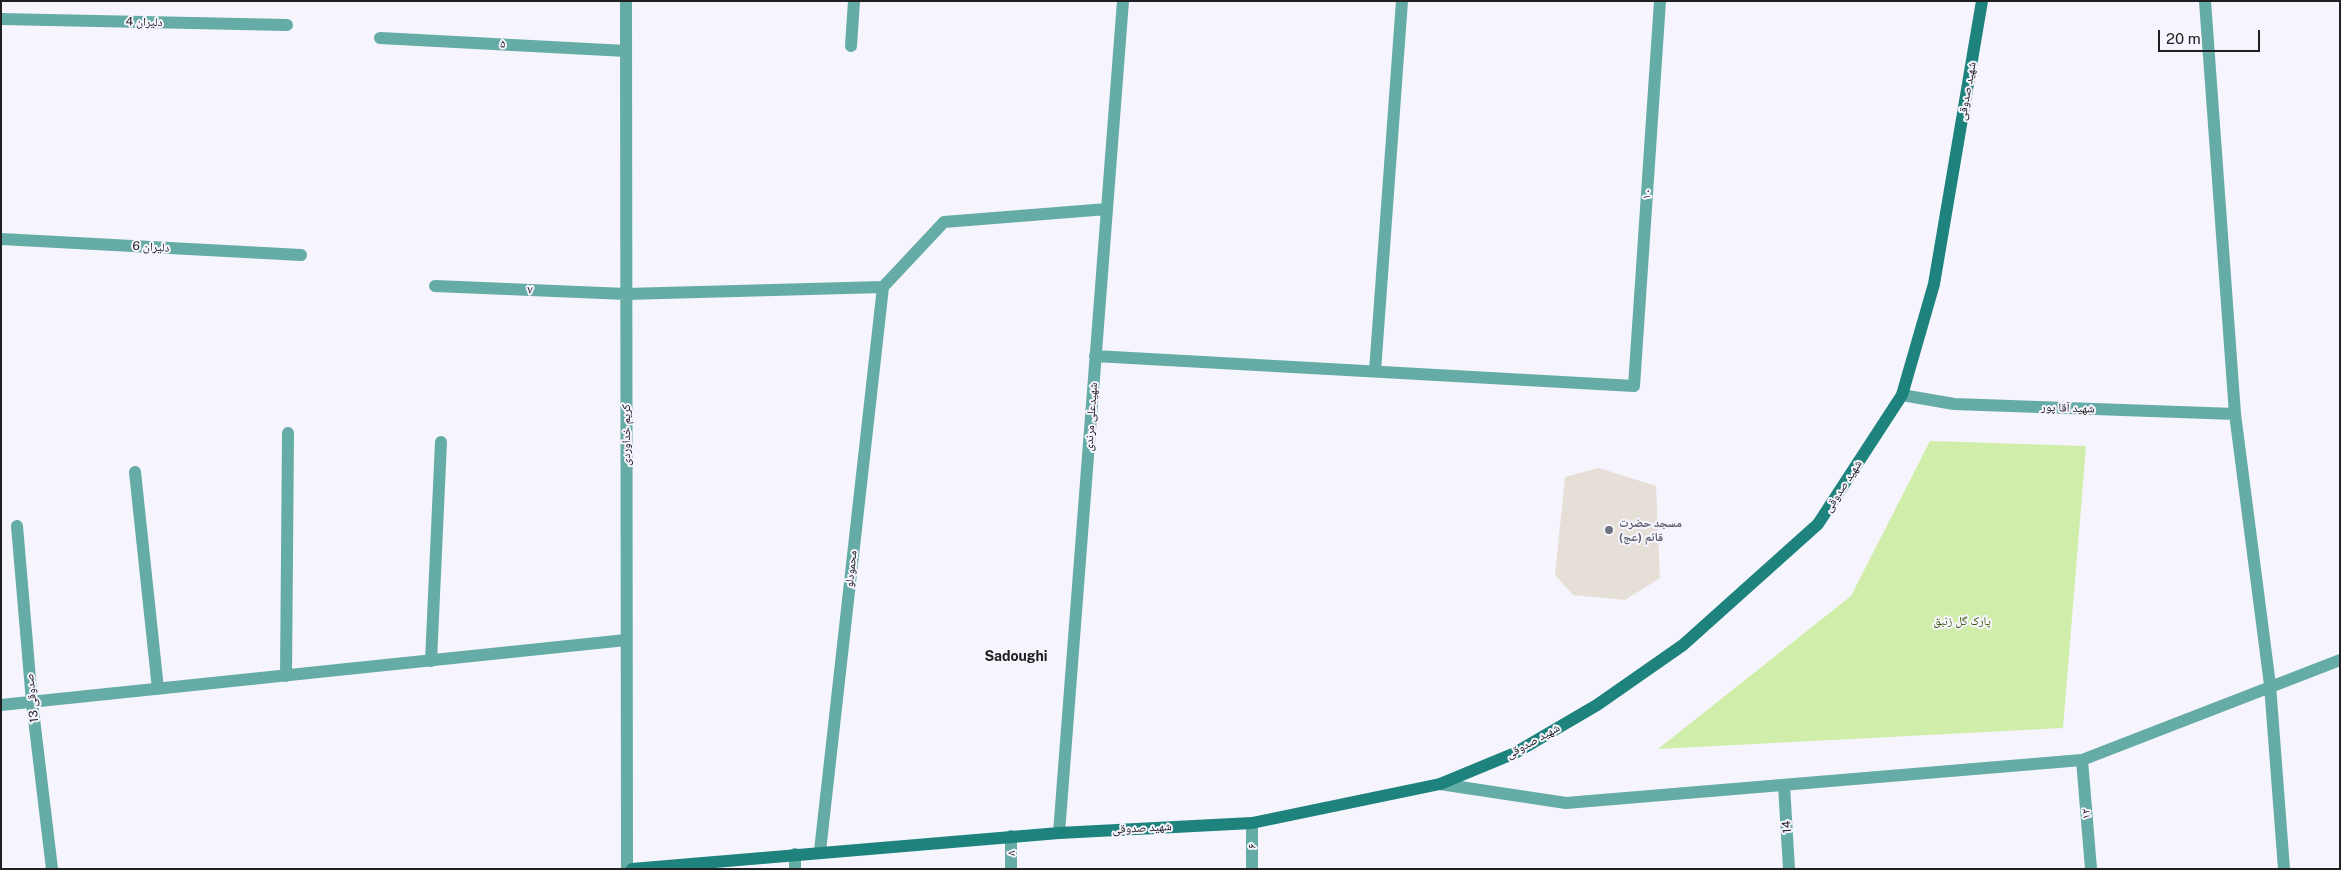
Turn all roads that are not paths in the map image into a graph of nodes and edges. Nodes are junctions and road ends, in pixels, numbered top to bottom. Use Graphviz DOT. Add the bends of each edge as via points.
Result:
graph roads {
  1 [pos="626,1"];
  2 [pos="854,1"];
  3 [pos="1123,1"];
  4 [pos="1402,1"];
  5 [pos="1660,1"];
  6 [pos="1982,1"];
  7 [pos="2205,1"];
  8 [pos="1,19"];
  9 [pos="287,26"];
  10 [pos="380,38"];
  11 [pos="851,46"];
  12 [pos="626,51"];
  13 [pos="1107,209"];
  14 [pos="1,239"];
  15 [pos="301,255"];
  16 [pos="435,286"];
  17 [pos="882,287"];
  18 [pos="626,294"];
  19 [pos="1095,356"];
  20 [pos="1375,371"];
  21 [pos="1902,395"];
  22 [pos="2235,414"];
  23 [pos="288,433"];
  24 [pos="441,442"];
  25 [pos="135,472"];
  26 [pos="17,526"];
  27 [pos="626,640"];
  28 [pos="2340,660"];
  29 [pos="431,661"];
  30 [pos="286,676"];
  31 [pos="2270,685"];
  32 [pos="158,689"];
  33 [pos="32,702"];
  34 [pos="1,705"];
  35 [pos="2082,760"];
  36 [pos="1440,784"];
  37 [pos="1784,785"];
  38 [pos="1252,823"];
  39 [pos="1059,832"];
  40 [pos="1010,836"];
  41 [pos="820,851"];
  42 [pos="795,854"];
  43 [pos="52,869"];
  44 [pos="627,869"];
  45 [pos="632,869"];
  46 [pos="795,869"];
  47 [pos="1011,869"];
  48 [pos="1252,869"];
  49 [pos="1789,869"];
  50 [pos="2091,869"];
  51 [pos="2284,869"];
  1 -- 12 [label="street, کریم خداوردی"];
  2 -- 11 [label="street"];
  3 -- 13 [label="street, شهیدعلی مرندی"];
  4 -- 20 [label="street"];
  5 -- 20 [label="street, ۱۰" via="1634,386"];
  6 -- 21 [label="main road, شهید صدوقی" via="1934,284"];
  7 -- 22 [label="street"];
  8 -- 9 [label="street, دلیران 4"];
  10 -- 12 [label="street, ۵"];
  12 -- 18 [label="street, کریم خداوردی"];
  13 -- 17 [label="street" via="944,222"];
  13 -- 19 [label="street, شهیدعلی مرندی"];
  14 -- 15 [label="street, دلیران 6"];
  16 -- 18 [label="street, ۷"];
  17 -- 18 [label="street, ۷"];
  17 -- 41 [label="street, محمودلو"];
  18 -- 27 [label="street, کریم خداوردی"];
  19 -- 20 [label="street"];
  19 -- 39 [label="street, شهیدعلی مرندی"];
  21 -- 22 [label="street, شهید آقا پور" via="1954,404"];
  21 -- 36 [label="main road, شهید صدوقی" via="1818,524 1683,645 1597,705 1515,753"];
  22 -- 31 [label="street"];
  23 -- 30 [label="street"];
  24 -- 29 [label="street"];
  25 -- 32 [label="street"];
  26 -- 33 [label="street, صدوقی 13"];
  27 -- 29 [label="street"];
  27 -- 44 [label="street, کریم خداوردی"];
  28 -- 31 [label="street"];
  29 -- 30 [label="street"];
  30 -- 32 [label="street"];
  31 -- 35 [label="street"];
  31 -- 51 [label="street"];
  32 -- 33 [label="street"];
  33 -- 34 [label="street"];
  33 -- 43 [label="street, صدوقی 13"];
  35 -- 37 [label="street"];
  35 -- 50 [label="street, ۱۲"];
  36 -- 37 [label="street" via="1566,803"];
  36 -- 38 [label="main road, شهید صدوقی"];
  37 -- 49 [label="street, 14"];
  38 -- 39 [label="main road, شهید صدوقی"];
  38 -- 48 [label="street, ۶"];
  39 -- 40 [label="main road, شهید صدوقی"];
  40 -- 41 [label="main road, شهید صدوقی"];
  40 -- 47 [label="street, ۸"];
  41 -- 42 [label="main road, شهید صدوقی"];
  42 -- 45 [label="main road, شهید صدوقی"];
  42 -- 46 [label="street"];
}
